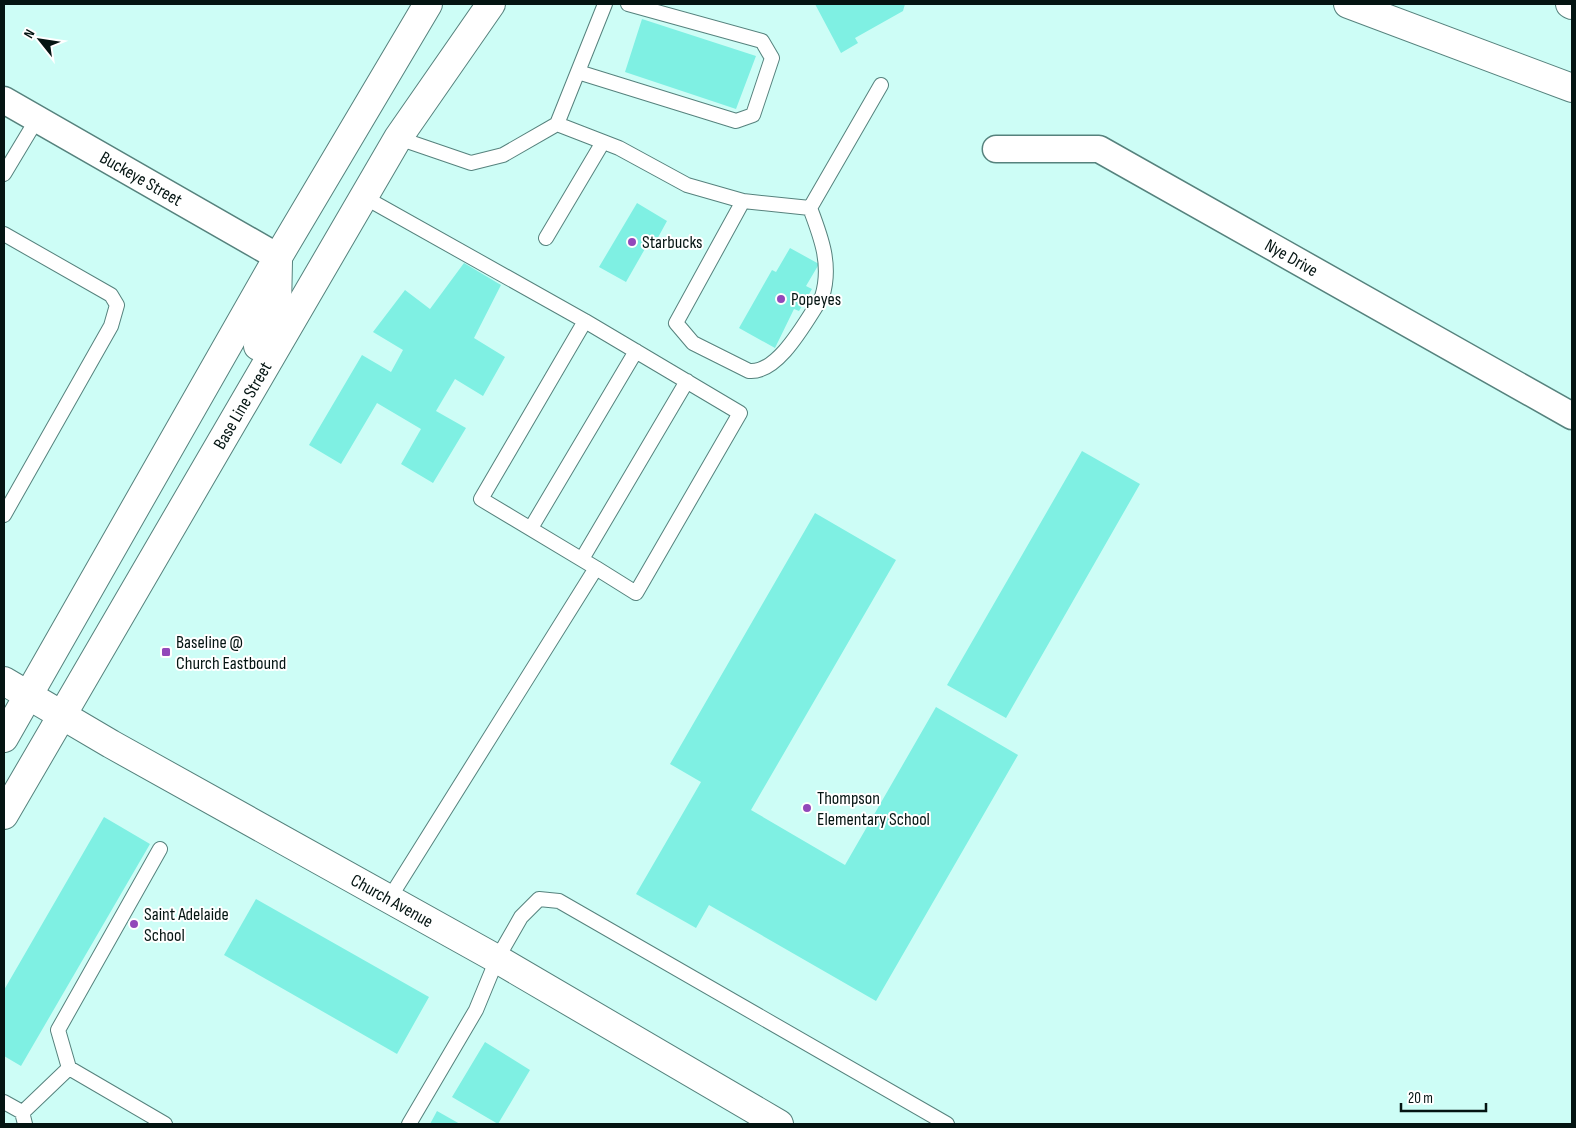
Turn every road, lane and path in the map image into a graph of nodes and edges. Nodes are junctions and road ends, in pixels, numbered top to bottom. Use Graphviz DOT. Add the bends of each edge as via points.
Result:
graph roads {
  1 [pos="428,4"];
  2 [pos="491,4"];
  3 [pos="605,4"];
  4 [pos="628,4"];
  5 [pos="1348,4"];
  6 [pos="578,72"];
  7 [pos="881,85"];
  8 [pos="1572,88"];
  9 [pos="4,100"];
  10 [pos="361,116"];
  11 [pos="36,119"];
  12 [pos="557,124"];
  13 [pos="398,138"];
  14 [pos="603,142"];
  15 [pos="996,149"];
  16 [pos="4,174"];
  17 [pos="364,197"];
  18 [pos="743,202"];
  19 [pos="810,208"];
  20 [pos="4,234"];
  21 [pos="546,238"];
  22 [pos="278,257"];
  23 [pos="584,321"];
  24 [pos="636,351"];
  25 [pos="688,382"];
  26 [pos="1572,416"];
  27 [pos="230,428"];
  28 [pos="4,515"];
  29 [pos="531,528"];
  30 [pos="582,559"];
  31 [pos="596,568"];
  32 [pos="4,681"];
  33 [pos="28,695"];
  34 [pos="61,715"];
  35 [pos="4,738"];
  36 [pos="4,815"];
  37 [pos="160,849"];
  38 [pos="390,900"];
  39 [pos="497,959"];
  40 [pos="69,1068"];
  41 [pos="4,1102"];
  42 [pos="23,1119"];
  43 [pos="165,1124"];
  44 [pos="409,1124"];
  45 [pos="779,1124"];
  46 [pos="947,1124"];
  1 -- 10 [label="main road"];
  2 -- 13 [label="main road, Base Line Street"];
  3 -- 6 [label="lane"];
  4 -- 6 [label="lane" via="762,41 772,58 753,115 736,122"];
  5 -- 8 [label="main road"];
  6 -- 12 [label="lane"];
  7 -- 19 [label="lane"];
  9 -- 11 [label="street, Buckeye Street"];
  10 -- 13 [label="main road"];
  10 -- 22 [label="main road"];
  11 -- 16 [label="lane"];
  11 -- 22 [label="street, Buckeye Street"];
  12 -- 13 [label="lane" via="504,155 471,163"];
  12 -- 14 [label="lane"];
  13 -- 17 [label="main road, Base Line Street"];
  14 -- 18 [label="lane" via="687,184"];
  14 -- 21 [label="lane"];
  15 -- 26 [label="street, Nye Drive" via="1099,149"];
  17 -- 23 [label="lane"];
  17 -- 27 [label="main road, Base Line Street"];
  18 -- 19 [label="lane"];
  18 -- 19 [label="lane" via="676,323 693,343 749,370 763,370 784,352 822,297 826,254"];
  20 -- 28 [label="lane" via="111,295 117,305 111,326"];
  22 -- 27 [label="main road" via="277,308 234,392"];
  22 -- 33 [label="main road"];
  23 -- 24 [label="lane"];
  23 -- 29 [label="lane" via="481,499"];
  24 -- 25 [label="lane"];
  24 -- 29 [label="lane"];
  25 -- 30 [label="lane"];
  25 -- 31 [label="lane" via="740,413 636,593"];
  27 -- 34 [label="main road, Base Line Street"];
  29 -- 30 [label="lane"];
  30 -- 31 [label="lane"];
  31 -- 38 [label="lane"];
  32 -- 33 [label="main road, Church Avenue"];
  33 -- 34 [label="main road, Church Avenue"];
  33 -- 35 [label="main road"];
  34 -- 36 [label="main road, Base Line Street"];
  34 -- 38 [label="main road, Church Avenue"];
  37 -- 40 [label="lane" via="58,1030"];
  38 -- 39 [label="main road, Church Avenue"];
  39 -- 44 [label="lane" via="476,1010"];
  39 -- 45 [label="main road, Church Avenue"];
  39 -- 46 [label="lane" via="521,917 540,899 559,901"];
  40 -- 42 [label="lane"];
  40 -- 43 [label="lane"];
  41 -- 42 [label="lane"];
}
